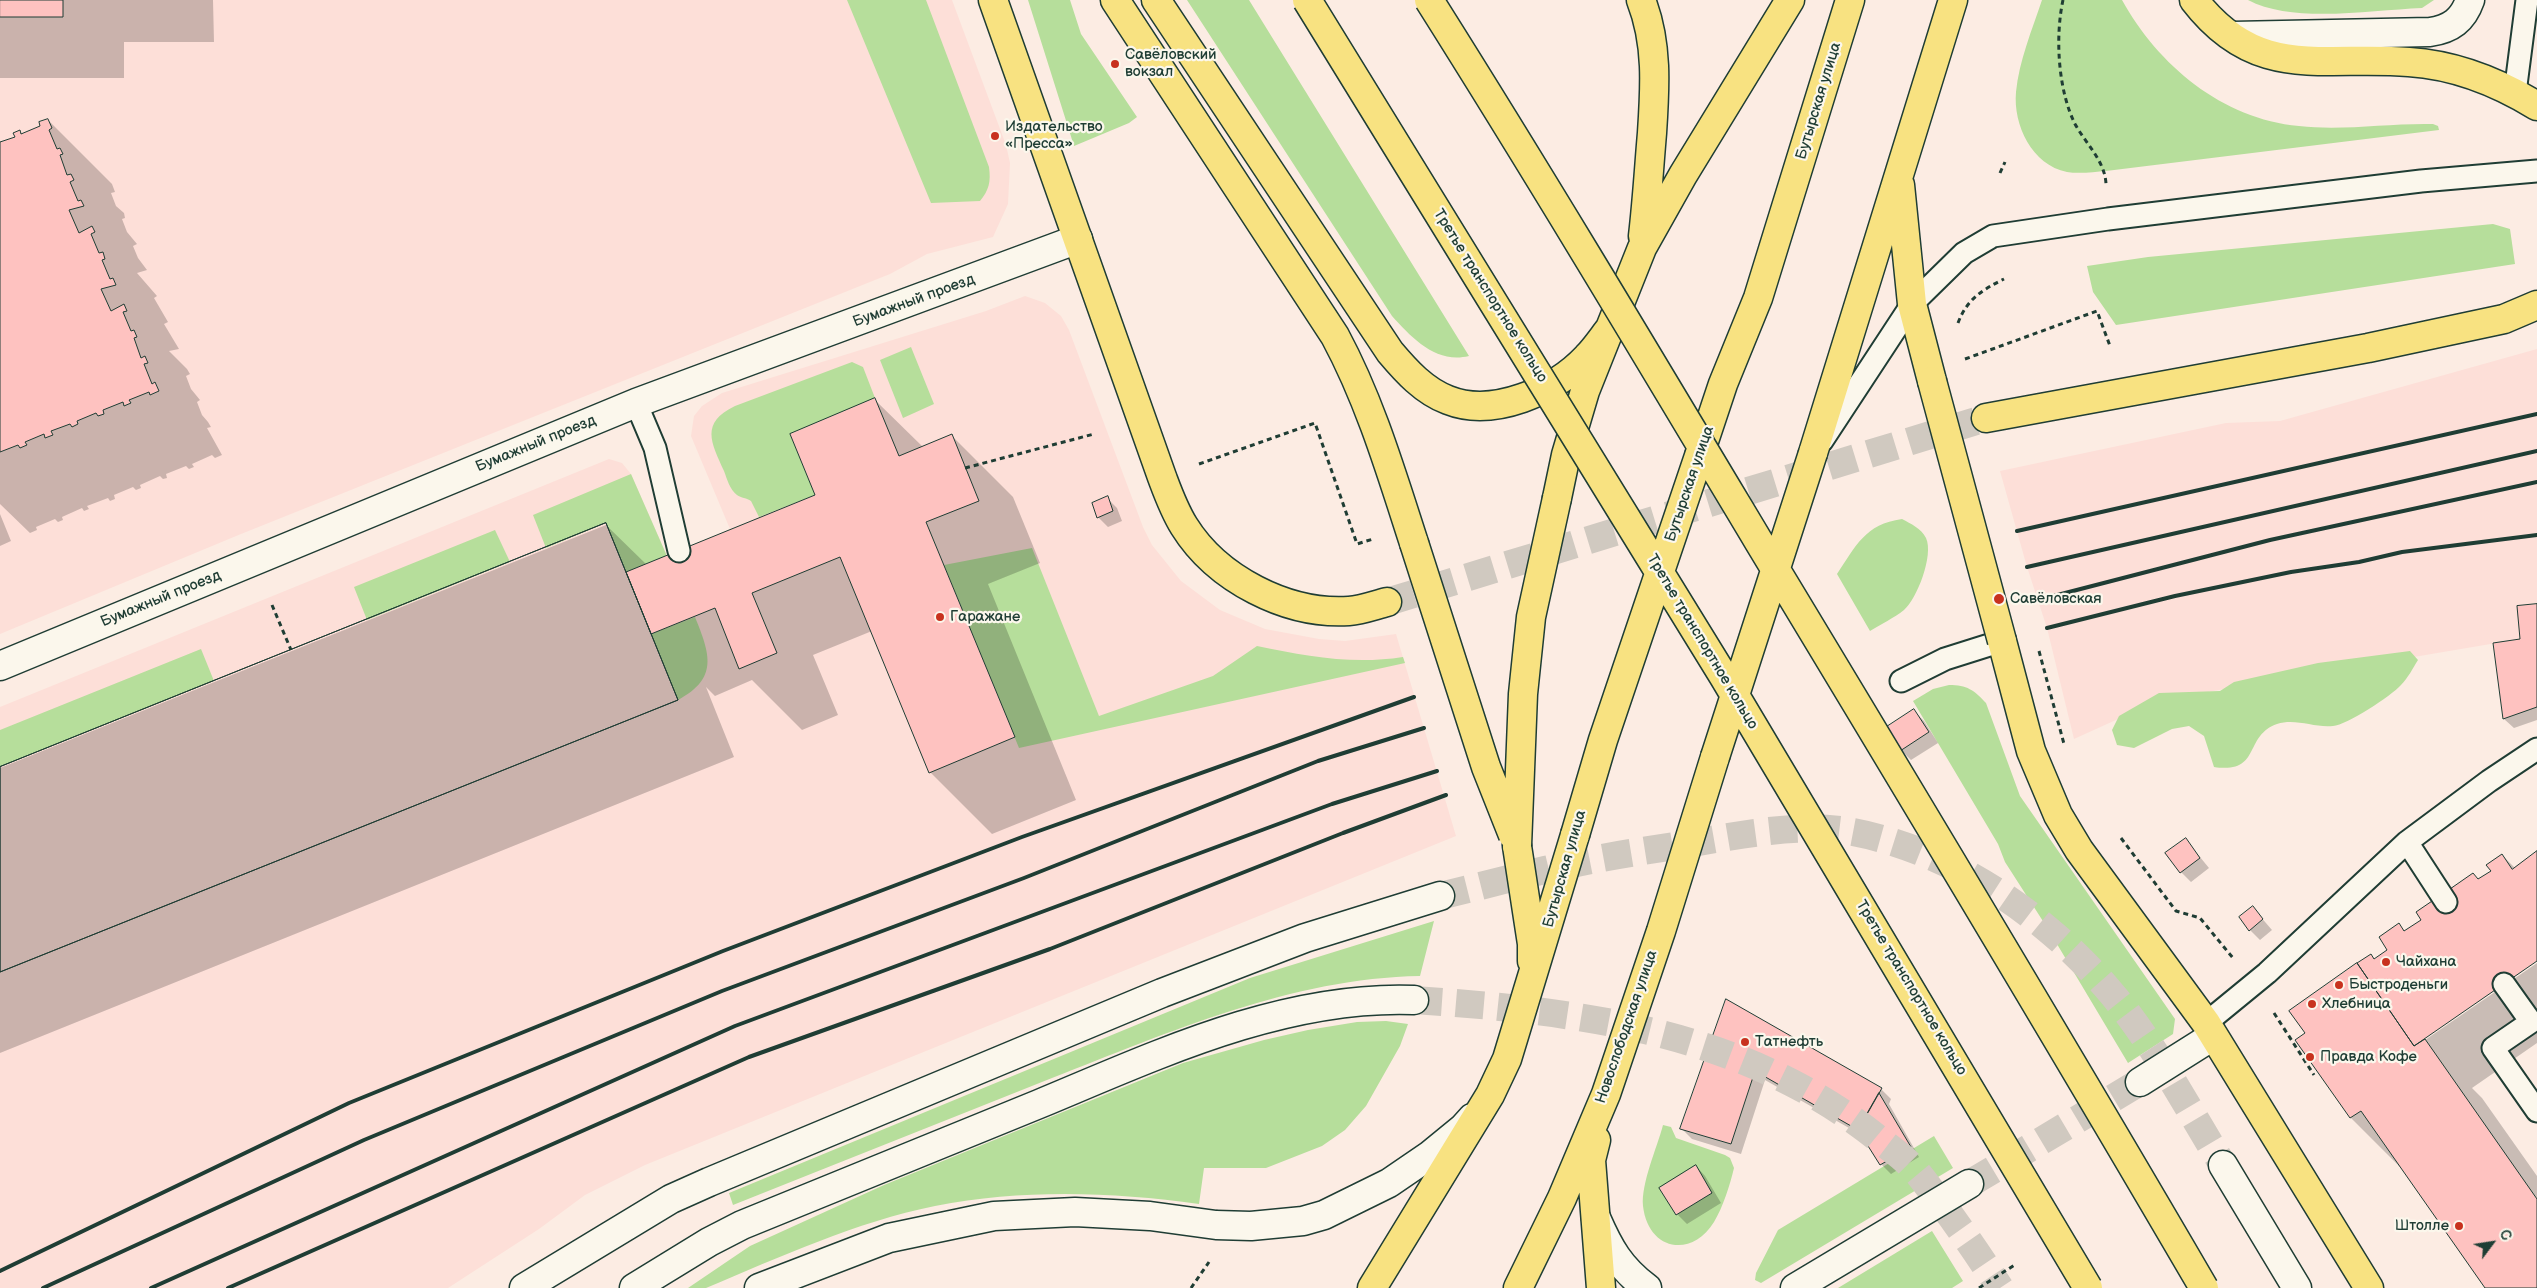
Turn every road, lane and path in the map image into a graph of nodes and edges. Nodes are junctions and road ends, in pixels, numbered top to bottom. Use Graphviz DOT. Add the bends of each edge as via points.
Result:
graph roads {
  1 [pos="993,0"];
  2 [pos="1115,0"];
  3 [pos="1156,0"];
  4 [pos="1307,0"];
  5 [pos="1429,0"];
  6 [pos="1641,0"];
  7 [pos="1790,0"];
  8 [pos="1850,0"];
  9 [pos="1953,0"];
  10 [pos="2063,0"];
  11 [pos="2194,0"];
  12 [pos="2470,0"];
  13 [pos="2527,0"];
  14 [pos="2233,36"];
  15 [pos="2526,100"];
  16 [pos="2005,162"];
  17 [pos="2537,171"];
  18 [pos="1899,172"];
  19 [pos="2000,173"];
  20 [pos="2106,190"];
  21 [pos="1078,239"];
  22 [pos="1642,248"];
  23 [pos="2004,279"];
  24 [pos="1912,304"];
  25 [pos="2537,305"];
  26 [pos="1611,327"];
  27 [pos="1957,329"];
  28 [pos="2110,346"];
  29 [pos="1960,360"];
  30 [pos="636,403"];
  31 [pos="1836,411"];
  32 [pos="1986,418"];
  33 [pos="1094,434"];
  34 [pos="1199,464"];
  35 [pos="965,468"];
  36 [pos="1382,536"];
  37 [pos="679,551"];
  38 [pos="1386,602"];
  39 [pos="272,605"];
  40 [pos="2002,640"];
  41 [pos="291,650"];
  42 [pos="0,666"];
  43 [pos="1901,682"];
  44 [pos="2537,749"];
  45 [pos="2116,832"];
  46 [pos="2407,842"];
  47 [pos="1517,846"];
  48 [pos="1440,896"];
  49 [pos="2446,902"];
  50 [pos="1532,982"];
  51 [pos="2253,984"];
  52 [pos="2504,984"];
  53 [pos="1414,1000"];
  54 [pos="2210,1030"];
  55 [pos="2314,1075"];
  56 [pos="2140,1082"];
  57 [pos="1606,1094"];
  58 [pos="1490,1095"];
  59 [pos="2537,1111"];
  60 [pos="2223,1165"];
  61 [pos="1969,1184"];
  62 [pos="1593,1211"];
  63 [pos="1214,1256"];
  64 [pos="2016,1264"];
  65 [pos="524,1288"];
  66 [pos="634,1288"];
  67 [pos="759,1288"];
  68 [pos="1191,1288"];
  69 [pos="1372,1288"];
  70 [pos="1518,1288"];
  71 [pos="1600,1288"];
  72 [pos="1647,1288"];
  73 [pos="1796,1288"];
  74 [pos="1979,1288"];
  75 [pos="2088,1288"];
  76 [pos="2204,1288"];
  77 [pos="2297,1288"];
  78 [pos="2369,1288"];
  1 -- 21 [label="main road"];
  2 -- 47 [label="main road, bridge" via="1335,336 1350,364 1373,420 1486,767"];
  3 -- 26 [label="main road" via="1390,352 1427,389 1447,400 1471,407 1514,400 1565,376 1587,357"];
  4 -- 75 [label="main road, Третье транспортное кольцо, bridge" via="1724,677"];
  5 -- 76 [label="main road, bridge" via="1809,624"];
  6 -- 22 [label="main road" via="1651,38 1655,96"];
  7 -- 22 [label="main road"];
  8 -- 50 [label="main road, Бутырская улица, bridge" via="1758,298 1723,384 1603,740"];
  9 -- 18 [label="main road"];
  10 -- 20 [label="path" via="2058,24 2060,74 2075,123 2106,171"];
  11 -- 14 [label="main road" via="2216,24"];
  12 -- 14 [label="street" via="2459,20 2430,32"];
  13 -- 15 [label="lane"];
  14 -- 15 [label="main road" via="2265,55 2284,59 2411,62 2476,75"];
  16 -- 19 [label="path"];
  17 -- 24 [label="lane" via="2412,182 2011,232 1993,236 1964,253"];
  18 -- 24 [label="main road"];
  18 -- 31 [label="main road"];
  21 -- 30 [label="street, Бумажный проезд"];
  21 -- 38 [label="main road" via="1173,505 1184,526 1202,548 1228,573 1258,591 1291,604 1325,612 1352,611"];
  22 -- 26 [label="main road"];
  23 -- 27 [label="path" via="1983,289 1967,304"];
  24 -- 31 [label="lane"];
  24 -- 40 [label="main road, bridge"];
  25 -- 32 [label="main road" via="2504,318 2368,348"];
  26 -- 47 [label="main road, bridge" via="1585,391 1566,455 1531,617 1523,694"];
  28 -- 29 [label="path" via="2096,311"];
  30 -- 37 [label="lane" via="655,448"];
  30 -- 42 [label="street, Бумажный проезд"];
  31 -- 57 [label="main road, Новослободская улица, bridge" via="1813,453"];
  33 -- 35 [label="path"];
  34 -- 36 [label="path" via="1315,423 1358,544"];
  39 -- 41 [label="path"];
  40 -- 43 [label="lane" via="1924,668"];
  40 -- 54 [label="main road" via="2031,751 2058,815 2078,850"];
  44 -- 46 [label="lane"];
  45 -- 51 [label="path" via="2176,911 2200,918"];
  46 -- 49 [label="lane"];
  46 -- 51 [label="lane"];
  47 -- 50 [label="main road" via="1532,944"];
  48 -- 65 [label="street" via="1305,938 1162,992 708,1182 671,1199"];
  50 -- 58 [label="main road, Бутырская улица" via="1507,1059"];
  51 -- 54 [label="lane"];
  51 -- 55 [label="path"];
  52 -- 59 [label="lane" via="2531,1022 2493,1048"];
  53 -- 66 [label="street" via="1355,1002 1305,1010 1179,1046 742,1225"];
  54 -- 56 [label="street"];
  54 -- 78 [label="main road"];
  57 -- 62 [label="main road" via="1591,1160"];
  57 -- 70 [label="main road, Новослободская улица" via="1562,1198"];
  58 -- 67 [label="street" via="1463,1128 1430,1155 1358,1200 1303,1221 1251,1226 1074,1212 994,1216 890,1238"];
  58 -- 69 [label="main road"];
  60 -- 77 [label="street"];
  61 -- 73 [label="street"];
  62 -- 71 [label="main road"];
  62 -- 72 [label="street" via="1610,1250 1625,1269"];
  63 -- 68 [label="path"];
  64 -- 74 [label="path"];
}
